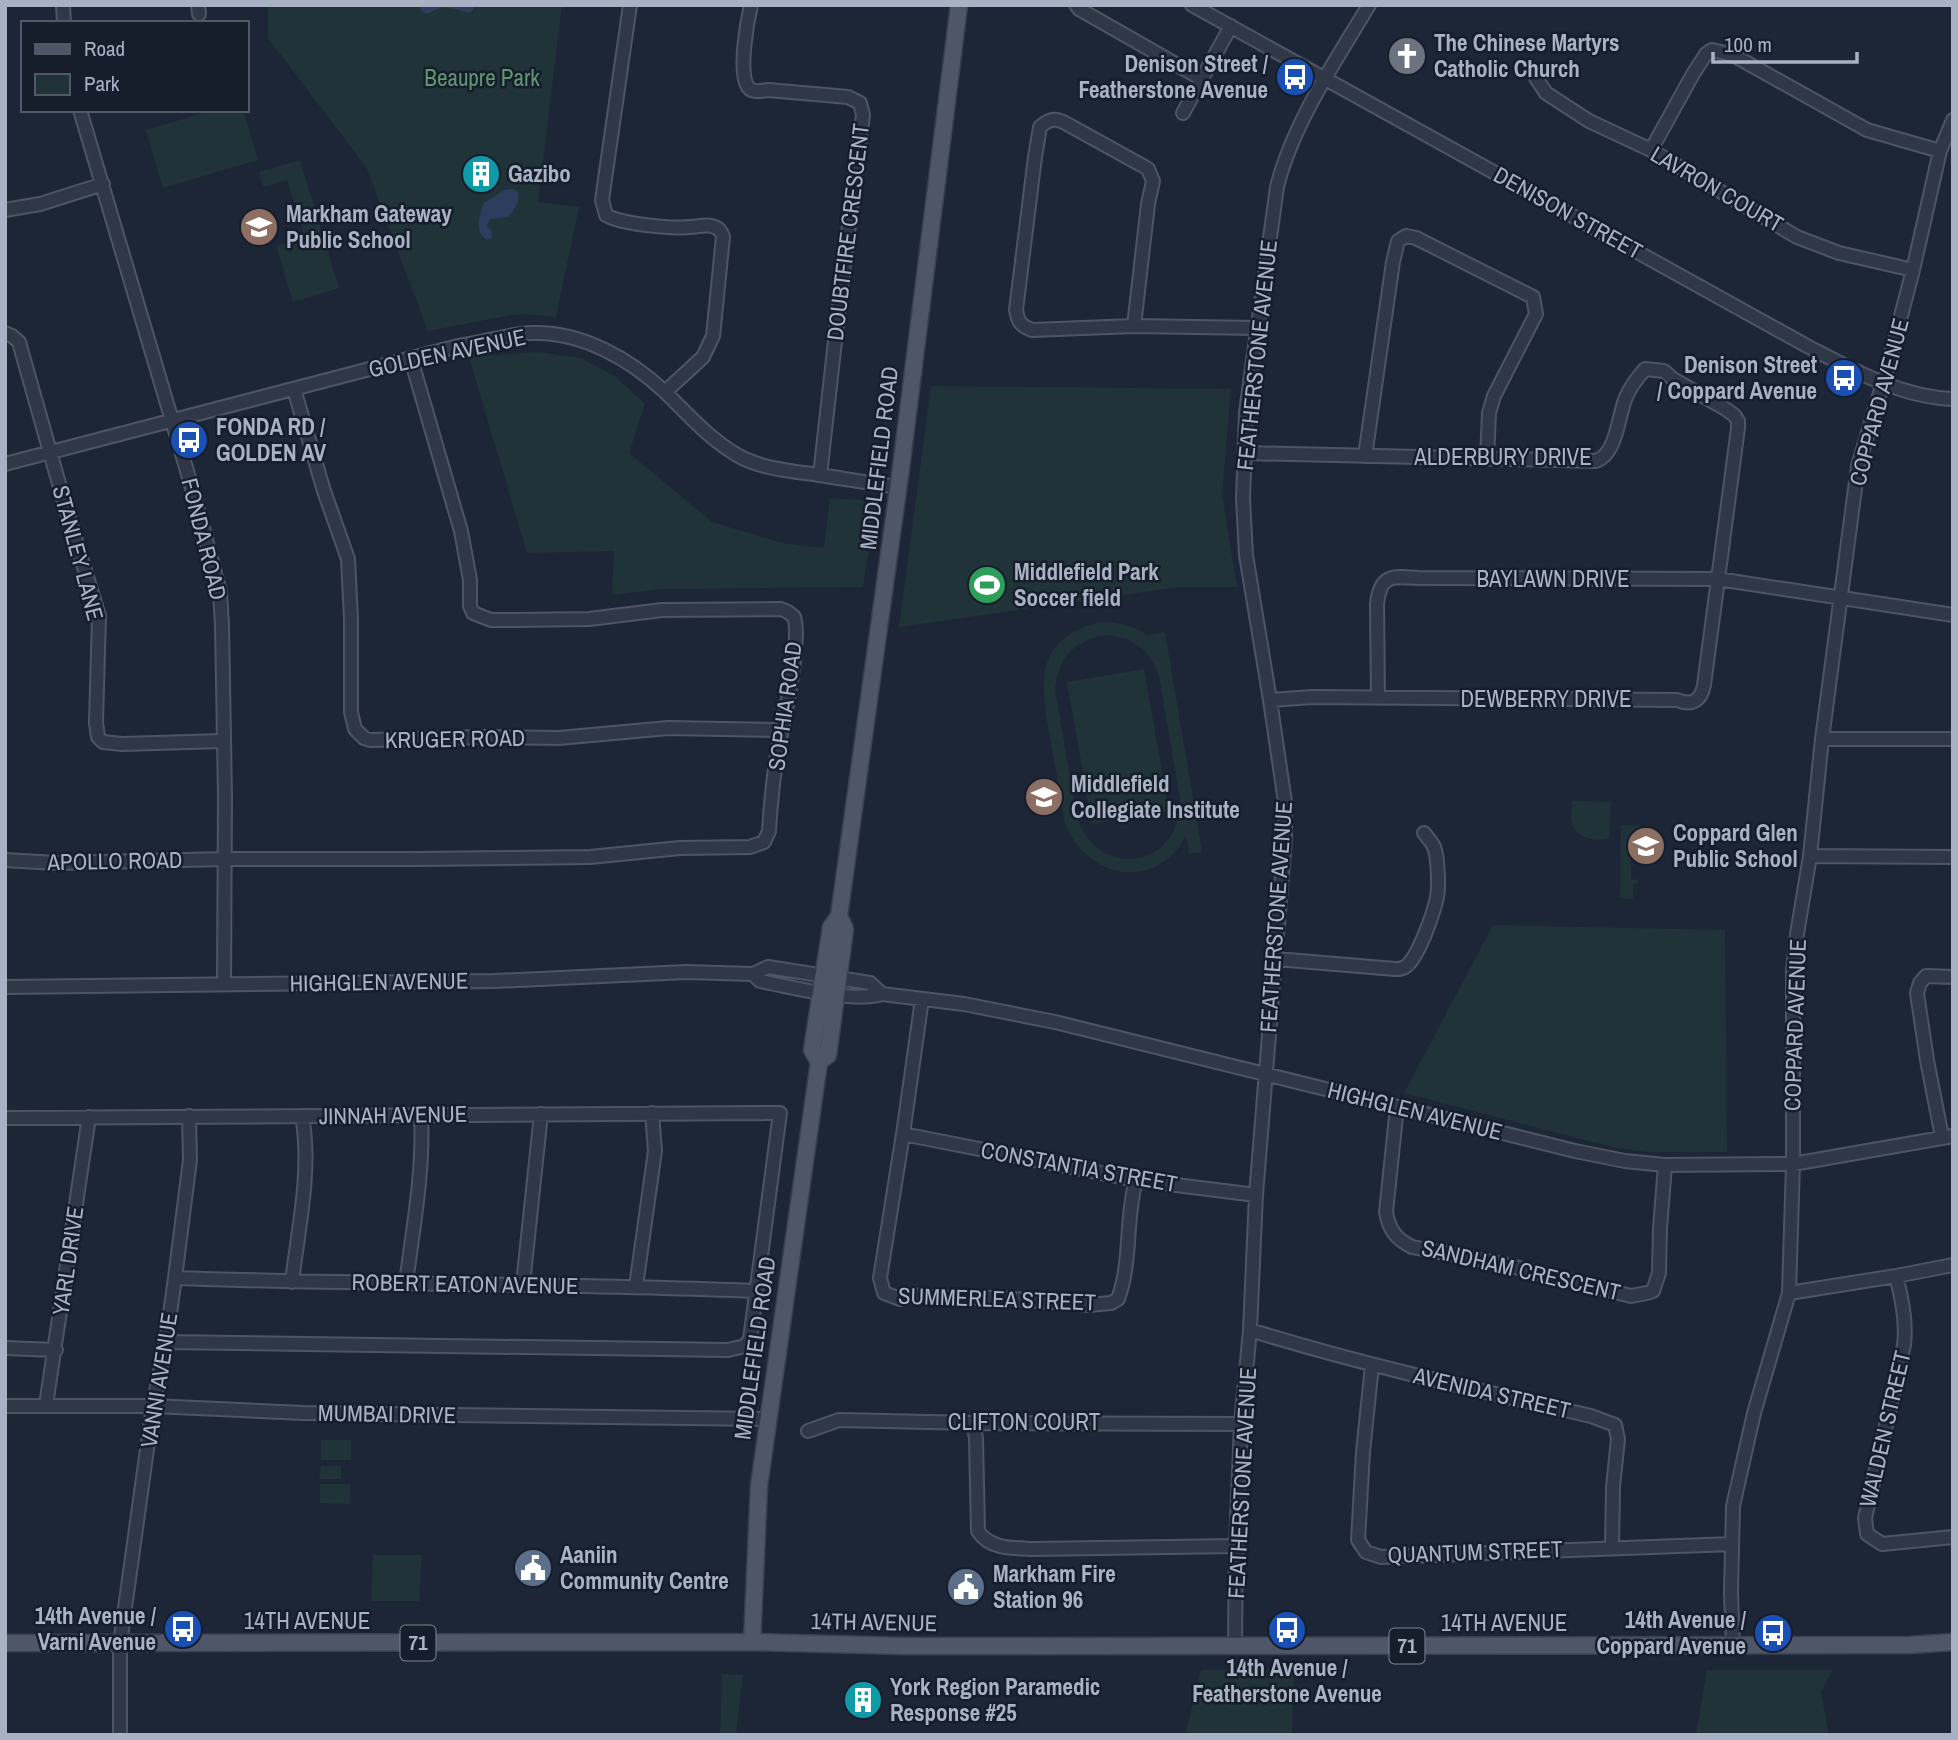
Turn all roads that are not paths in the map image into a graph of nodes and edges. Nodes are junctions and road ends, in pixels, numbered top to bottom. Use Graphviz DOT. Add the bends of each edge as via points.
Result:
graph roads {
  1 [pos="630,5"];
  2 [pos="751,5"];
  3 [pos="959,5"];
  4 [pos="1076,5"];
  5 [pos="1192,5"];
  6 [pos="1368,5"];
  7 [pos="1231,26"];
  8 [pos="1536,78"];
  9 [pos="1202,79"];
  10 [pos="1326,79"];
  11 [pos="81,112"];
  12 [pos="1184,113"];
  13 [pos="1953,120"];
  14 [pos="1651,150"];
  15 [pos="1940,151"];
  16 [pos="103,184"];
  17 [pos="5,210"];
  18 [pos="1913,270"];
  19 [pos="1134,326"];
  20 [pos="1257,328"];
  21 [pos="5,333"];
  22 [pos="411,359"];
  23 [pos="1882,383"];
  24 [pos="294,389"];
  25 [pos="665,392"];
  26 [pos="1953,399"];
  27 [pos="172,421"];
  28 [pos="51,453"];
  29 [pos="1244,453"];
  30 [pos="1364,456"];
  31 [pos="1487,459"];
  32 [pos="5,464"];
  33 [pos="820,475"];
  34 [pos="898,487"];
  35 [pos="1718,579"];
  36 [pos="1841,597"];
  37 [pos="1953,615"];
  38 [pos="1378,698"];
  39 [pos="1270,700"];
  40 [pos="782,730"];
  41 [pos="1822,739"];
  42 [pos="1953,739"];
  43 [pos="223,741"];
  44 [pos="1424,833"];
  45 [pos="1810,856"];
  46 [pos="1953,857"];
  47 [pos="225,859"];
  48 [pos="5,860"];
  49 [pos="1276,959"];
  50 [pos="752,974"];
  51 [pos="832,976"];
  52 [pos="1953,977"];
  53 [pos="224,984"];
  54 [pos="5,987"];
  55 [pos="829,993"];
  56 [pos="881,994"];
  57 [pos="922,999"];
  58 [pos="1265,1075"];
  59 [pos="1397,1107"];
  60 [pos="652,1113"];
  61 [pos="541,1114"];
  62 [pos="421,1115"];
  63 [pos="189,1116"];
  64 [pos="302,1116"];
  65 [pos="89,1117"];
  66 [pos="5,1118"];
  67 [pos="904,1134"];
  68 [pos="1948,1136"];
  69 [pos="1793,1164"];
  70 [pos="1664,1165"];
  71 [pos="1136,1180"];
  72 [pos="1256,1195"];
  73 [pos="1953,1265"];
  74 [pos="1896,1276"];
  75 [pos="175,1278"];
  76 [pos="292,1283"];
  77 [pos="405,1283"];
  78 [pos="523,1284"];
  79 [pos="636,1286"];
  80 [pos="755,1291"];
  81 [pos="1789,1293"];
  82 [pos="1250,1330"];
  83 [pos="166,1342"];
  84 [pos="5,1348"];
  85 [pos="55,1350"];
  86 [pos="1372,1365"];
  87 [pos="46,1405"];
  88 [pos="5,1406"];
  89 [pos="153,1406"];
  90 [pos="768,1419"];
  91 [pos="973,1423"];
  92 [pos="1241,1424"];
  93 [pos="808,1431"];
  94 [pos="1953,1536"];
  95 [pos="1732,1544"];
  96 [pos="1236,1546"];
  97 [pos="1612,1548"];
  98 [pos="752,1642"];
  99 [pos="1953,1642"];
  100 [pos="5,1643"];
  101 [pos="120,1644"];
  102 [pos="1733,1646"];
  103 [pos="1235,1647"];
  104 [pos="120,1735"];
  1 -- 25 [label="street" via="602,200 606,215 676,227 709,225 723,237 713,336 703,357"];
  2 -- 33 [label="street, DOUBTFIRE CRESCENT" via="744,59 748,88 848,97 860,103 863,115"];
  3 -- 34 [label="main road, MIDDLEFIELD ROAD"];
  4 -- 9 [label="street"];
  5 -- 7 [label="street, DENISON STREET"];
  6 -- 10 [label="street, FEATHERSTONE AVENUE"];
  7 -- 9 [label="street"];
  7 -- 10 [label="street, DENISON STREET"];
  8 -- 14 [label="street, LAVRON COURT" via="1546,93 1589,121"];
  9 -- 12 [label="street"];
  10 -- 20 [label="street, FEATHERSTONE AVENUE" via="1283,161"];
  10 -- 23 [label="street, DENISON STREET"];
  11 -- 16 [label="street, FONDA ROAD"];
  13 -- 15 [label="street, COPPARD AVENUE"];
  14 -- 15 [label="street" via="1712,50 1732,55 1867,130"];
  14 -- 18 [label="street, LAVRON COURT" via="1797,237 1839,253"];
  15 -- 18 [label="street, COPPARD AVENUE"];
  16 -- 17 [label="street"];
  16 -- 27 [label="street, FONDA ROAD"];
  18 -- 23 [label="street, COPPARD AVENUE"];
  19 -- 19 [label="street" via="1153,181 1148,169 1052,119 1040,127 1038,137 1017,320 1032,330"];
  19 -- 20 [label="street"];
  20 -- 29 [label="street, FEATHERSTONE AVENUE"];
  21 -- 28 [label="street" via="19,342"];
  22 -- 24 [label="street, GOLDEN AVENUE"];
  22 -- 25 [label="street, GOLDEN AVENUE" via="509,336 555,334 614,355"];
  22 -- 40 [label="street, SOPHIA ROAD" via="461,531 473,613 491,620 518,620 589,619 662,610 781,609 795,620 796,636"];
  23 -- 26 [label="street, DENISON STREET"];
  23 -- 36 [label="street, COPPARD AVENUE" via="1858,466"];
  24 -- 27 [label="street, GOLDEN AVENUE"];
  24 -- 40 [label="street, KRUGER ROAD" via="348,559 351,712 355,729 364,738 559,738 668,728"];
  25 -- 33 [label="street, GOLDEN AVENUE" via="712,439 740,457"];
  27 -- 28 [label="street, GOLDEN AVENUE"];
  27 -- 43 [label="street, FONDA ROAD" via="220,592"];
  28 -- 32 [label="street, GOLDEN AVENUE"];
  28 -- 43 [label="street, STANLEY LANE" via="99,616 98,737 122,744"];
  29 -- 30 [label="street, ALDERBURY DRIVE"];
  29 -- 39 [label="street, FEATHERSTONE AVENUE" via="1246,555"];
  30 -- 31 [label="street, ALDERBURY DRIVE"];
  30 -- 31 [label="street" via="1393,262 1398,241 1406,236 1533,297 1536,314 1489,412"];
  31 -- 35 [label="street, ALDERBURY DRIVE" via="1603,458 1635,380 1645,369 1664,371 1738,421"];
  33 -- 34 [label="street, GOLDEN AVENUE"];
  34 -- 51 [label="main road, MIDDLEFIELD ROAD" via="839,916 831,927"];
  35 -- 36 [label="street, BAYLAWN DRIVE"];
  35 -- 38 [label="street, DEWBERRY DRIVE" via="1704,685 1695,701"];
  35 -- 38 [label="street, BAYLAWN DRIVE" via="1385,580 1377,604"];
  36 -- 37 [label="street, BAYLAWN DRIVE"];
  36 -- 41 [label="street, COPPARD AVENUE"];
  38 -- 39 [label="street, DEWBERRY DRIVE"];
  39 -- 49 [label="street, FEATHERSTONE AVENUE" via="1285,802"];
  40 -- 47 [label="street, SOPHIA ROAD" via="769,831 757,846 590,857"];
  41 -- 42 [label="street"];
  41 -- 45 [label="street, COPPARD AVENUE"];
  43 -- 47 [label="street, FONDA ROAD"];
  44 -- 49 [label="street" via="1434,847 1437,894 1408,965 1395,969"];
  45 -- 46 [label="street"];
  45 -- 69 [label="street, COPPARD AVENUE" via="1793,971"];
  47 -- 48 [label="street, APOLLO ROAD"];
  47 -- 53 [label="street, FONDA ROAD"];
  49 -- 58 [label="street, FEATHERSTONE AVENUE"];
  50 -- 51 [label="street, HIGHGLEN AVENUE" via="768,967"];
  50 -- 53 [label="street, HIGHGLEN AVENUE"];
  50 -- 55 [label="street, HIGHGLEN AVENUE" via="760,981"];
  51 -- 55 [label="main road, MIDDLEFIELD ROAD"];
  51 -- 56 [label="street, HIGHGLEN AVENUE" via="870,982"];
  52 -- 68 [label="street" via="1926,976 1917,993 1927,1060"];
  53 -- 54 [label="street, HIGHGLEN AVENUE"];
  55 -- 56 [label="street, HIGHGLEN AVENUE" via="869,998"];
  55 -- 90 [label="main road, MIDDLEFIELD ROAD" via="828,1055 819,1062"];
  56 -- 57 [label="street, HIGHGLEN AVENUE"];
  57 -- 58 [label="street, HIGHGLEN AVENUE" via="1055,1022"];
  57 -- 67 [label="street, SUMMERLEA STREET"];
  58 -- 59 [label="street, HIGHGLEN AVENUE"];
  58 -- 72 [label="street, FEATHERSTONE AVENUE"];
  59 -- 70 [label="street, HIGHGLEN AVENUE" via="1575,1151"];
  59 -- 70 [label="street, SANDHAM CRESCENT" via="1386,1212 1390,1228 1401,1241 1631,1296 1653,1291 1659,1273"];
  60 -- 61 [label="street, JINNAH AVENUE"];
  60 -- 79 [label="street" via="655,1151"];
  60 -- 80 [label="street, JINNAH AVENUE" via="780,1113"];
  61 -- 62 [label="street, JINNAH AVENUE"];
  61 -- 78 [label="street"];
  62 -- 64 [label="street, JINNAH AVENUE"];
  62 -- 77 [label="street" via="418,1188"];
  63 -- 64 [label="street, JINNAH AVENUE"];
  63 -- 65 [label="street, JINNAH AVENUE"];
  63 -- 75 [label="street, VANNI AVENUE" via="190,1160"];
  64 -- 76 [label="street" via="305,1180"];
  65 -- 66 [label="street, JINNAH AVENUE"];
  65 -- 85 [label="street, YARL DRIVE"];
  67 -- 71 [label="street, CONSTANTIA STREET"];
  67 -- 71 [label="street, SUMMERLEA STREET" via="880,1279 884,1293 900,1299 1000,1298 1089,1305 1118,1300 1126,1272"];
  68 -- 69 [label="street, HIGHGLEN AVENUE"];
  69 -- 70 [label="street, HIGHGLEN AVENUE"];
  69 -- 81 [label="street, COPPARD AVENUE"];
  71 -- 72 [label="street, CONSTANTIA STREET"];
  72 -- 82 [label="street, FEATHERSTONE AVENUE"];
  73 -- 74 [label="street"];
  74 -- 81 [label="street"];
  74 -- 94 [label="street, WALDEN STREET" via="1904,1345 1865,1527 1867,1534 1882,1544"];
  75 -- 76 [label="street, ROBERT EATON AVENUE"];
  75 -- 83 [label="street, VANNI AVENUE"];
  76 -- 77 [label="street, ROBERT EATON AVENUE"];
  77 -- 78 [label="street, ROBERT EATON AVENUE"];
  78 -- 79 [label="street, ROBERT EATON AVENUE"];
  79 -- 80 [label="street, ROBERT EATON AVENUE"];
  80 -- 83 [label="street" via="750,1339 736,1348"];
  81 -- 95 [label="street, COPPARD AVENUE" via="1754,1413 1733,1506"];
  82 -- 86 [label="street, AVENIDA STREET"];
  82 -- 92 [label="street, FEATHERSTONE AVENUE"];
  83 -- 89 [label="street, VANNI AVENUE"];
  84 -- 85 [label="street"];
  85 -- 87 [label="street, YARL DRIVE"];
  86 -- 97 [label="street, AVENIDA STREET" via="1615,1425"];
  86 -- 97 [label="street, QUANTUM STREET" via="1358,1540 1366,1552 1381,1557"];
  87 -- 88 [label="street, MUMBAI DRIVE"];
  87 -- 89 [label="street, MUMBAI DRIVE"];
  89 -- 90 [label="street, MUMBAI DRIVE" via="303,1413"];
  89 -- 101 [label="street, VANNI AVENUE"];
  90 -- 98 [label="main road, MIDDLEFIELD ROAD" via="759,1486"];
  91 -- 92 [label="street, CLIFTON COURT"];
  91 -- 93 [label="street, CLIFTON COURT" via="839,1420"];
  91 -- 96 [label="street" via="978,1531 993,1544 1033,1549"];
  92 -- 96 [label="street, FEATHERSTONE AVENUE"];
  95 -- 97 [label="street, QUANTUM STREET"];
  95 -- 102 [label="street, COPPARD AVENUE"];
  96 -- 103 [label="street, FEATHERSTONE AVENUE"];
  98 -- 101 [label="main road, 14TH AVENUE / 71"];
  98 -- 103 [label="main road, 14TH AVENUE / 71"];
  99 -- 102 [label="main road, 14TH AVENUE / 71"];
  100 -- 101 [label="main road, 14TH AVENUE / 71"];
  101 -- 104 [label="street, VANNI AVENUE"];
  102 -- 103 [label="main road, 14TH AVENUE / 71"];
}
